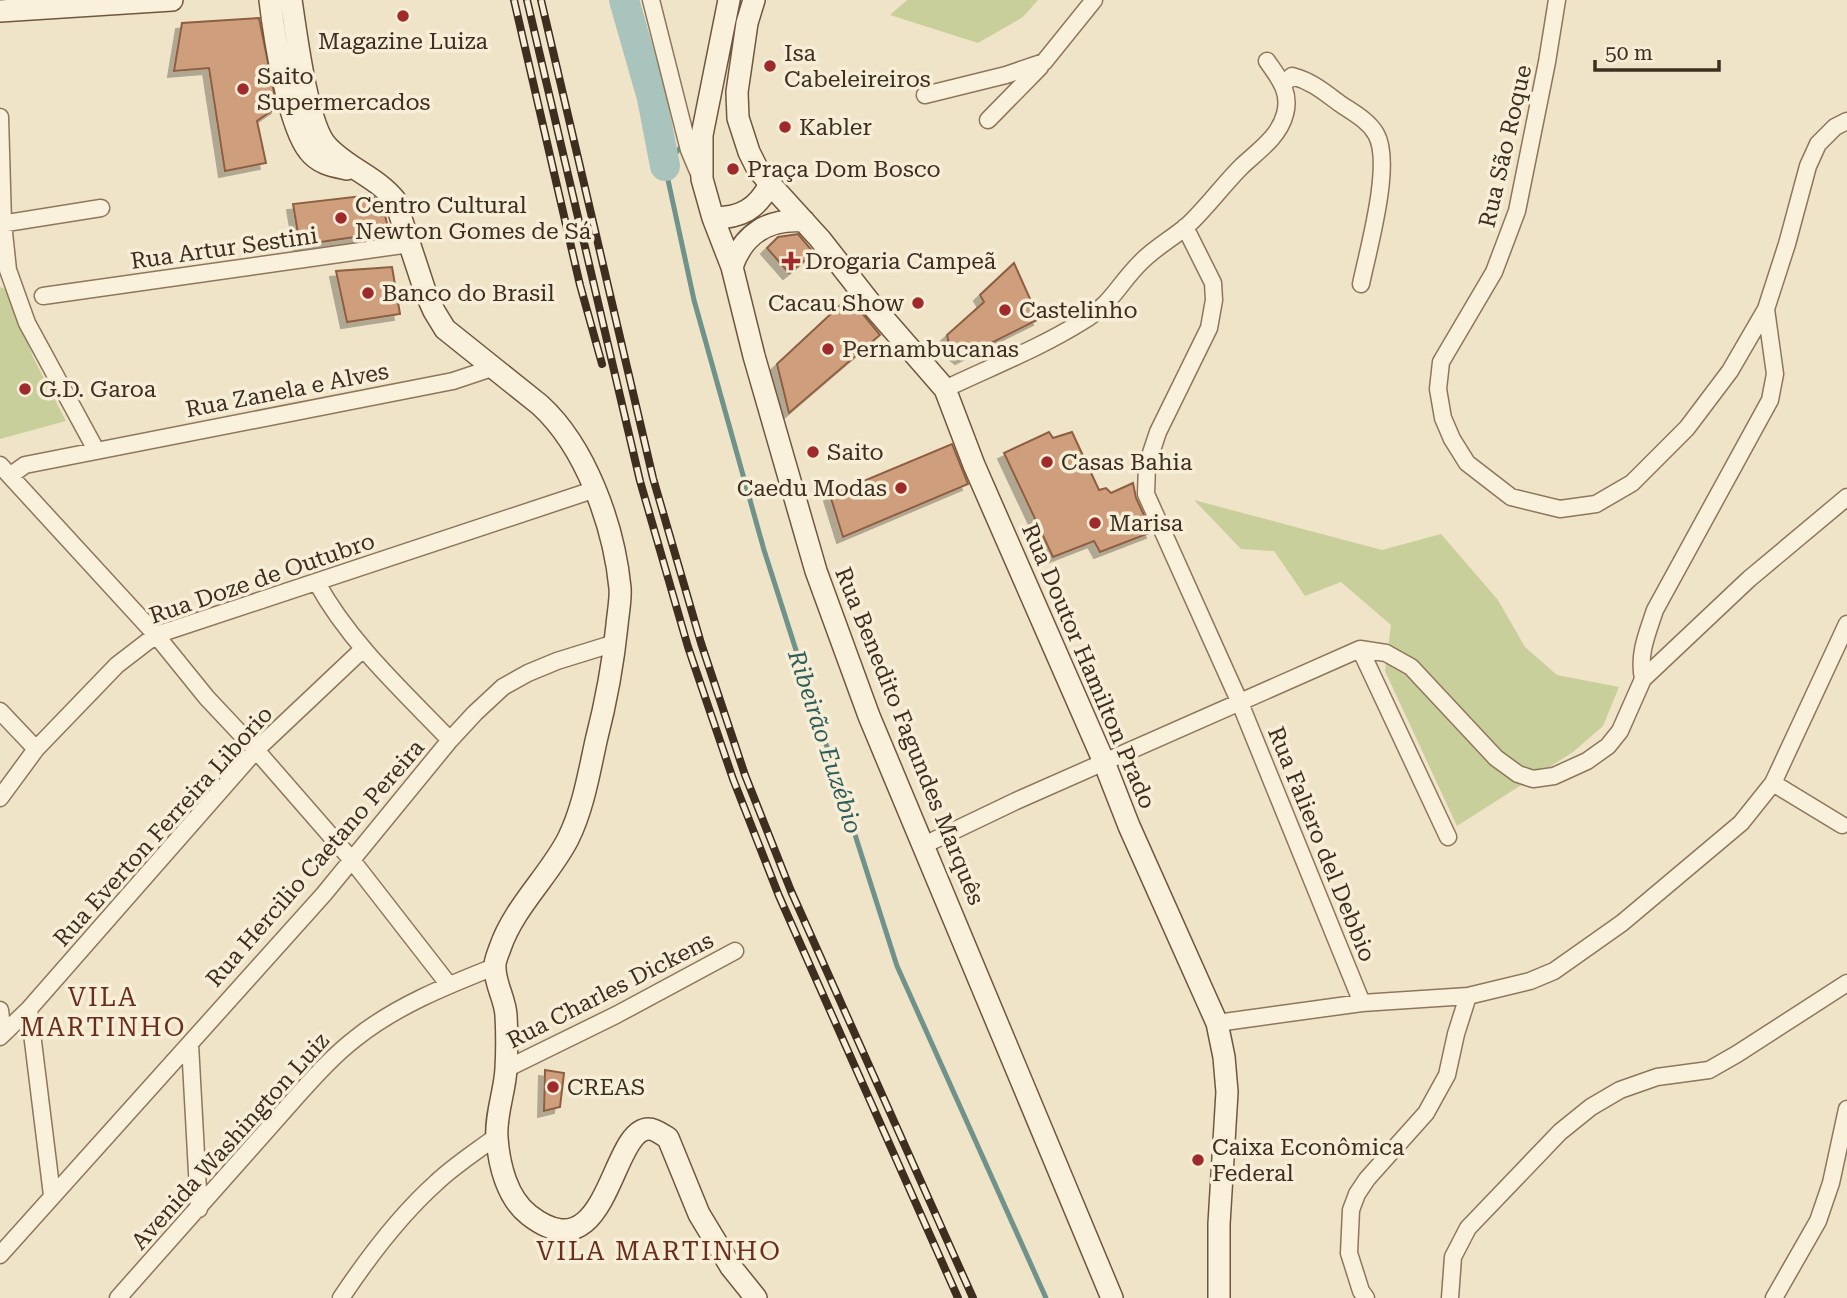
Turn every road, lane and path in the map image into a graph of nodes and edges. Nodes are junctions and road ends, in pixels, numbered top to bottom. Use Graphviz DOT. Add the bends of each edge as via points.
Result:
graph roads {
  1 [pos="172,0"];
  2 [pos="270,0"];
  3 [pos="291,0"];
  4 [pos="651,0"];
  5 [pos="729,0"];
  6 [pos="754,0"];
  7 [pos="1094,0"];
  8 [pos="1557,0"];
  9 [pos="0,12"];
  10 [pos="1267,61"];
  11 [pos="1044,62"];
  12 [pos="1284,84"];
  13 [pos="925,95"];
  14 [pos="0,117"];
  15 [pos="988,120"];
  16 [pos="1847,121"];
  17 [pos="356,171"];
  18 [pos="702,179"];
  19 [pos="770,184"];
  20 [pos="101,208"];
  21 [pos="713,218"];
  22 [pos="804,221"];
  23 [pos="1,224"];
  24 [pos="1185,227"];
  25 [pos="410,244"];
  26 [pos="732,267"];
  27 [pos="1361,284"];
  28 [pos="43,296"];
  29 [pos="1766,309"];
  30 [pos="492,368"];
  31 [pos="945,389"];
  32 [pos="96,450"];
  33 [pos="5,470"];
  34 [pos="596,489"];
  35 [pos="1847,497"];
  36 [pos="317,583"];
  37 [pos="1847,624"];
  38 [pos="156,635"];
  39 [pos="615,643"];
  40 [pos="363,649"];
  41 [pos="1360,649"];
  42 [pos="1643,679"];
  43 [pos="1240,703"];
  44 [pos="0,711"];
  45 [pos="450,740"];
  46 [pos="36,749"];
  47 [pos="256,750"];
  48 [pos="1104,762"];
  49 [pos="1773,783"];
  50 [pos="0,798"];
  51 [pos="1842,825"];
  52 [pos="1448,836"];
  53 [pos="924,845"];
  54 [pos="351,859"];
  55 [pos="735,951"];
  56 [pos="494,967"];
  57 [pos="1847,983"];
  58 [pos="449,985"];
  59 [pos="1468,996"];
  60 [pos="1362,1003"];
  61 [pos="29,1009"];
  62 [pos="0,1010"];
  63 [pos="1217,1023"];
  64 [pos="1,1036"];
  65 [pos="190,1044"];
  66 [pos="506,1069"];
  67 [pos="1847,1109"];
  68 [pos="497,1136"];
  69 [pos="52,1195"];
  70 [pos="199,1209"];
  71 [pos="0,1255"];
  72 [pos="118,1298"];
  73 [pos="341,1298"];
  74 [pos="757,1298"];
  75 [pos="1112,1298"];
  76 [pos="1219,1298"];
  77 [pos="1366,1298"];
  78 [pos="1451,1298"];
  79 [pos="1774,1298"];
  1 -- 9 [label="main road"];
  2 -- 17 [label="main road" via="283,76 305,145 316,159"];
  3 -- 17 [label="main road" via="315,127 328,148"];
  4 -- 18 [label="street" via="689,150"];
  5 -- 18 [label="main road, Rua Benedito Fagundes Marquês" via="702,135"];
  6 -- 19 [label="main road, Rua Doutor Hamilton Prado" via="737,92 738,118 757,168"];
  7 -- 11 [label="street"];
  8 -- 29 [label="street, Rua São Roque" via="1517,211 1494,271 1441,362 1438,389 1443,418 1467,463 1511,497 1560,509 1596,504 1632,483 1687,428 1730,372"];
  10 -- 12 [label="street"];
  11 -- 13 [label="street"];
  11 -- 15 [label="street"];
  12 -- 24 [label="street" via="1286,112 1272,138"];
  12 -- 27 [label="street" via="1292,76 1309,81 1368,123 1377,136 1383,156"];
  14 -- 23 [label="street"];
  16 -- 29 [label="street" via="1818,145 1808,166"];
  17 -- 25 [label="main road" via="385,188 394,200"];
  18 -- 21 [label="main road, Rua Benedito Fagundes Marquês"];
  19 -- 21 [label="main road" via="756,206 745,213"];
  19 -- 22 [label="main road, Rua Doutor Hamilton Prado"];
  20 -- 23 [label="street"];
  21 -- 26 [label="main road, Rua Benedito Fagundes Marquês"];
  22 -- 26 [label="main road" via="766,225 740,248"];
  22 -- 31 [label="main road, Rua Doutor Hamilton Prado"];
  23 -- 32 [label="street" via="8,270 27,323"];
  24 -- 31 [label="street" via="1141,261 1112,299 1083,321"];
  24 -- 43 [label="street, Rua Faliero del Debbio" via="1213,283 1214,300 1209,328 1158,432 1147,465 1146,494"];
  25 -- 28 [label="street, Rua Artur Sestini"];
  25 -- 30 [label="main road" via="433,311 446,329"];
  26 -- 53 [label="main road, Rua Benedito Fagundes Marquês" via="816,571 869,716"];
  29 -- 42 [label="street" via="1775,374 1770,400 1655,610 1642,647"];
  30 -- 32 [label="street, Rua Zanela e Alves" via="440,384"];
  30 -- 34 [label="main road" via="553,417"];
  31 -- 48 [label="main road, Rua Doutor Hamilton Prado"];
  32 -- 33 [label="street, Rua Zanela e Alves"];
  33 -- 38 [label="street"];
  34 -- 36 [label="street, Rua Doze de Outubro"];
  34 -- 39 [label="main road" via="621,589"];
  35 -- 42 [label="street" via="1749,579"];
  36 -- 38 [label="street, Rua Doze de Outubro"];
  36 -- 40 [label="street"];
  37 -- 49 [label="street"];
  38 -- 46 [label="street, Rua Doze de Outubro" via="117,665"];
  38 -- 47 [label="street"];
  39 -- 45 [label="street, Rua Hercilio Caetano Pereira" via="557,661 503,687"];
  39 -- 56 [label="main road" via="607,698 575,822 501,945"];
  40 -- 45 [label="street"];
  40 -- 47 [label="street, Rua Everton Ferreira Liborio"];
  41 -- 42 [label="street" via="1386,653 1411,667 1496,758 1533,779 1554,776 1608,746 1620,731"];
  41 -- 43 [label="street"];
  41 -- 52 [label="street"];
  43 -- 48 [label="street"];
  43 -- 60 [label="street, Rua Faliero del Debbio"];
  44 -- 46 [label="street"];
  45 -- 54 [label="street, Rua Hercilio Caetano Pereira"];
  46 -- 50 [label="street, Rua Doze de Outubro"];
  47 -- 54 [label="street"];
  47 -- 61 [label="street, Rua Everton Ferreira Liborio"];
  48 -- 53 [label="street"];
  48 -- 63 [label="main road, Rua Doutor Hamilton Prado"];
  49 -- 51 [label="street"];
  49 -- 59 [label="street" via="1741,823 1622,923 1554,971"];
  53 -- 75 [label="main road, Rua Benedito Fagundes Marquês"];
  54 -- 58 [label="street"];
  54 -- 65 [label="street, Rua Hercilio Caetano Pereira"];
  55 -- 66 [label="street, Rua Charles Dickens"];
  56 -- 58 [label="street, Avenida Washington Luiz"];
  56 -- 66 [label="main road" via="506,1012"];
  57 -- 78 [label="street" via="1709,1070 1657,1077 1591,1107 1560,1132 1468,1228 1453,1257"];
  58 -- 70 [label="street, Avenida Washington Luiz" via="387,1016 329,1062"];
  59 -- 60 [label="street"];
  59 -- 77 [label="street" via="1447,1075 1426,1113 1367,1179 1351,1210 1349,1253"];
  60 -- 63 [label="street"];
  61 -- 64 [label="street, Rua Everton Ferreira Liborio"];
  61 -- 69 [label="street"];
  62 -- 64 [label="street"];
  63 -- 76 [label="main road, Rua Doutor Hamilton Prado" via="1227,1091"];
  65 -- 69 [label="street, Rua Hercilio Caetano Pereira"];
  65 -- 70 [label="street"];
  66 -- 68 [label="main road"];
  67 -- 79 [label="street" via="1818,1221"];
  68 -- 73 [label="street" via="411,1207 374,1249"];
  68 -- 74 [label="main road" via="505,1181 514,1199 528,1215 564,1230 593,1214 639,1132 649,1129 668,1138 699,1214 731,1267"];
  69 -- 71 [label="street, Rua Hercilio Caetano Pereira"];
  70 -- 72 [label="street, Avenida Washington Luiz"];
}
